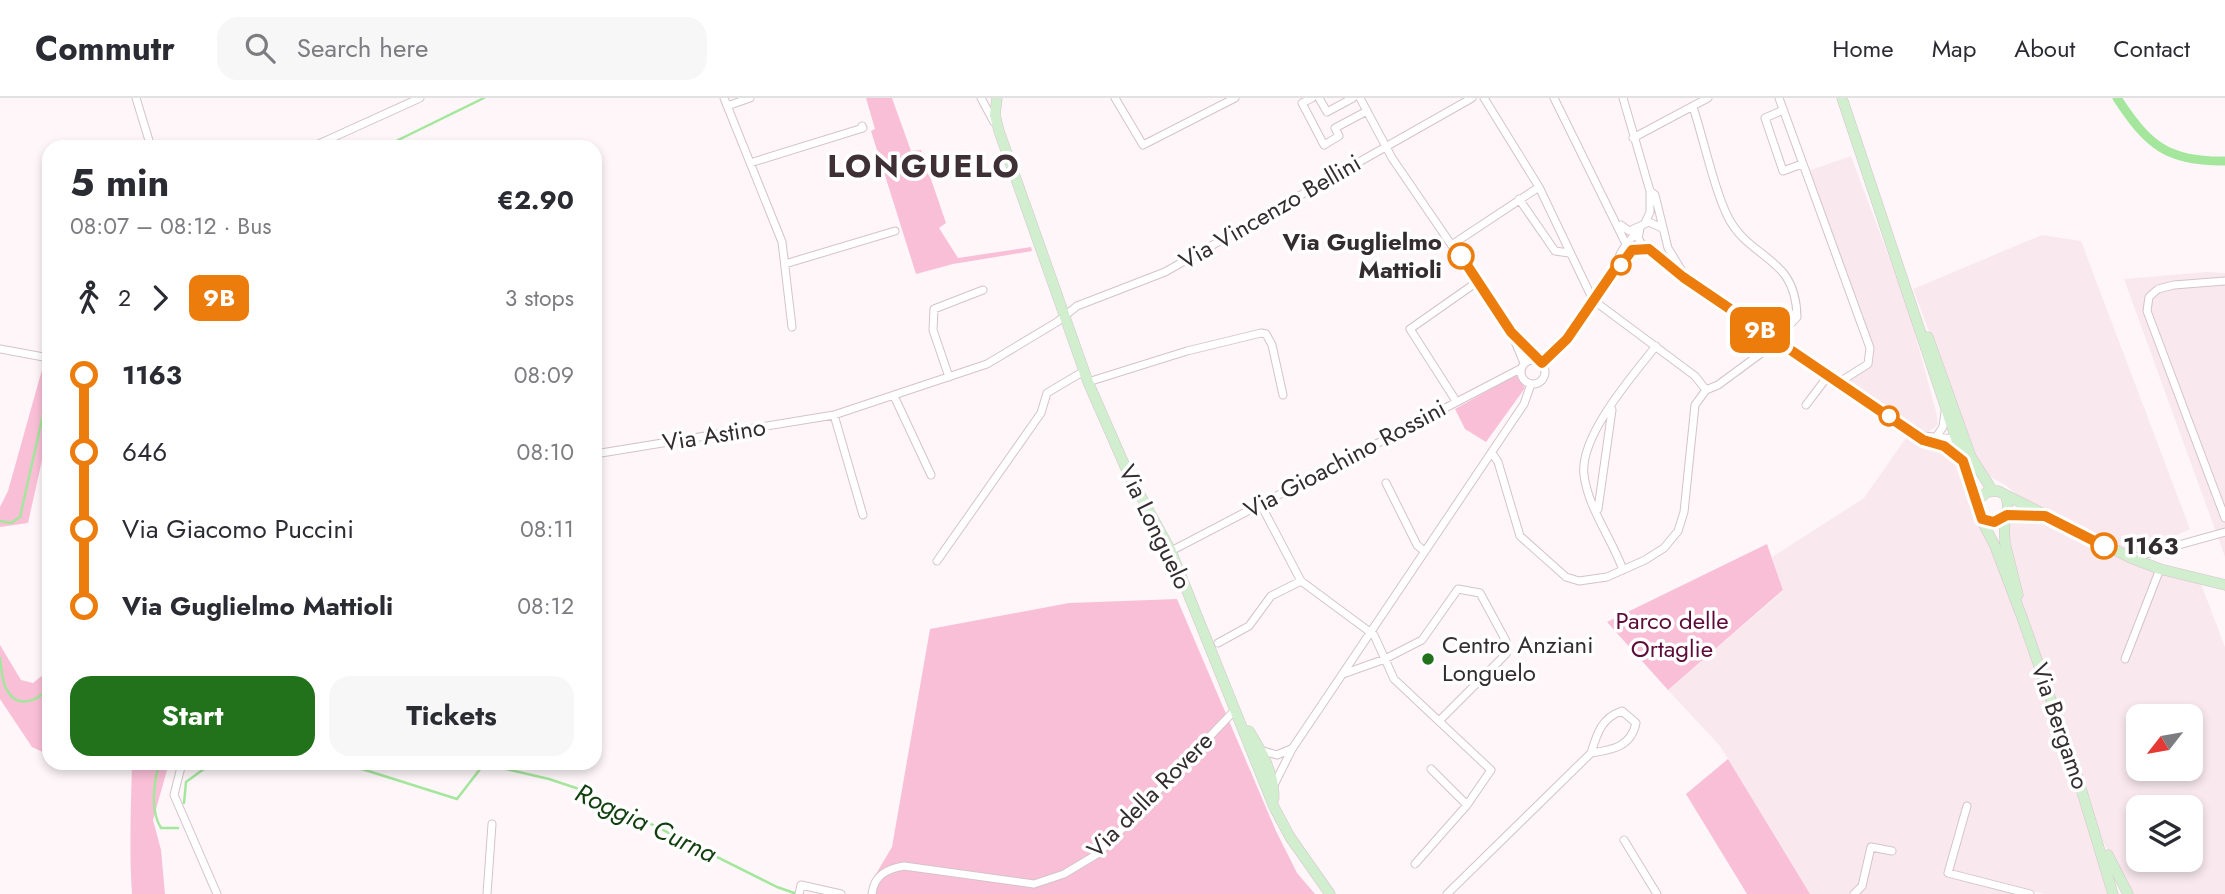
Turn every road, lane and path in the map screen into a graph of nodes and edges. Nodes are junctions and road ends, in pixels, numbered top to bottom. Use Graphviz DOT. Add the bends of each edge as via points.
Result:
graph roads {
  1 [pos="136,98"];
  2 [pos="420,98"];
  3 [pos="750,98"];
  4 [pos="981,98"];
  5 [pos="997,98"];
  6 [pos="1115,98"];
  7 [pos="1234,98"];
  8 [pos="1311,98"];
  9 [pos="1319,98"];
  10 [pos="1353,98"];
  11 [pos="1360,98"];
  12 [pos="1472,98"];
  13 [pos="1484,98"];
  14 [pos="1554,98"];
  15 [pos="1623,98"];
  16 [pos="1708,98"];
  17 [pos="1779,98"];
  18 [pos="1842,98"];
  19 [pos="726,102"];
  20 [pos="1693,107"];
  21 [pos="1783,110"];
  22 [pos="1367,111"];
  23 [pos="863,127"];
  24 [pos="999,131"];
  25 [pos="1633,138"];
  26 [pos="149,140"];
  27 [pos="327,140"];
  28 [pos="1386,147"];
  29 [pos="750,163"];
  30 [pos="1802,164"];
  31 [pos="1539,187"];
  32 [pos="1650,191"];
  33 [pos="1519,199"];
  34 [pos="1618,222"];
  35 [pos="1642,226"];
  36 [pos="895,231"];
  37 [pos="1664,232"];
  38 [pos="1453,244"];
  39 [pos="1626,244"];
  40 [pos="1648,248"];
  41 [pos="1569,253"];
  42 [pos="786,264"];
  43 [pos="1617,266"];
  44 [pos="1686,277"];
  45 [pos="2225,281"];
  46 [pos="1477,282"];
  47 [pos="983,290"];
  48 [pos="1593,300"];
  49 [pos="1911,300"];
  50 [pos="1064,317"];
  51 [pos="792,327"];
  52 [pos="1511,332"];
  53 [pos="1776,341"];
  54 [pos="1656,346"];
  55 [pos="0,349"];
  56 [pos="42,357"];
  57 [pos="1538,361"];
  58 [pos="1522,366"];
  59 [pos="1084,371"];
  60 [pos="1828,376"];
  61 [pos="949,377"];
  62 [pos="1088,382"];
  63 [pos="1839,383"];
  64 [pos="1531,384"];
  65 [pos="1706,390"];
  66 [pos="1283,395"];
  67 [pos="894,396"];
  68 [pos="1456,401"];
  69 [pos="1806,405"];
  70 [pos="1612,406"];
  71 [pos="1946,408"];
  72 [pos="834,415"];
  73 [pos="1915,435"];
  74 [pos="1936,437"];
  75 [pos="1956,439"];
  76 [pos="602,453"];
  77 [pos="1492,453"];
  78 [pos="1967,459"];
  79 [pos="931,475"];
  80 [pos="1386,482"];
  81 [pos="1992,490"];
  82 [pos="2006,497"];
  83 [pos="1977,501"];
  84 [pos="1261,505"];
  85 [pos="1597,513"];
  86 [pos="863,515"];
  87 [pos="2045,516"];
  88 [pos="2005,517"];
  89 [pos="1982,519"];
  90 [pos="2225,519"];
  91 [pos="2225,532"];
  92 [pos="1171,551"];
  93 [pos="1424,551"];
  94 [pos="2132,558"];
  95 [pos="937,561"];
  96 [pos="2160,569"];
  97 [pos="1623,570"];
  98 [pos="1301,581"];
  99 [pos="2225,585"];
  100 [pos="2023,620"];
  101 [pos="1370,632"];
  102 [pos="1218,643"];
  103 [pos="1385,659"];
  104 [pos="2125,660"];
  105 [pos="1341,675"];
  106 [pos="1224,685"];
  107 [pos="1234,711"];
  108 [pos="1440,720"];
  109 [pos="1243,730"];
  110 [pos="1292,749"];
  111 [pos="1261,751"];
  112 [pos="1591,753"];
  113 [pos="1431,769"];
  114 [pos="180,770"];
  115 [pos="1274,785"];
  116 [pos="1468,805"];
  117 [pos="1967,806"];
  118 [pos="1274,807"];
  119 [pos="492,824"];
  120 [pos="2096,832"];
  121 [pos="1625,840"];
  122 [pos="1892,852"];
  123 [pos="1415,864"];
  124 [pos="218,894"];
  125 [pos="487,894"];
  126 [pos="799,894"];
  127 [pos="841,894"];
  128 [pos="872,894"];
  129 [pos="1330,894"];
  130 [pos="1447,894"];
  131 [pos="1657,894"];
  132 [pos="1854,894"];
  133 [pos="2030,894"];
  134 [pos="2113,894"];
  135 [pos="2127,894"];
  1 -- 26 [label="street"];
  2 -- 27 [label="street"];
  3 -- 19 [label="street"];
  4 -- 24 [label="street, Via Longuelo"];
  5 -- 24 [label="main road"];
  6 -- 7 [label="street" via="1143,145"];
  8 -- 22 [label="street" via="1302,103 1324,145 1339,136 1335,128"];
  9 -- 10 [label="street" via="1327,112"];
  11 -- 22 [label="street"];
  12 -- 28 [label="street, Via Vincenzo Bellini"];
  13 -- 31 [label="street"];
  14 -- 34 [label="street"];
  15 -- 25 [label="street"];
  16 -- 20 [label="street"];
  17 -- 21 [label="street"];
  18 -- 49 [label="main road"];
  19 -- 29 [label="street"];
  20 -- 25 [label="street"];
  20 -- 53 [label="street" via="1728,218 1739,234 1778,263 1791,287 1797,317"];
  21 -- 30 [label="street"];
  21 -- 30 [label="street" via="1765,118 1783,172"];
  22 -- 28 [label="street"];
  23 -- 29 [label="street"];
  24 -- 50 [label="main road, Via Longuelo"];
  25 -- 32 [label="street"];
  28 -- 38 [label="street"];
  28 -- 50 [label="street, Via Vincenzo Bellini" via="1165,272 1077,306"];
  29 -- 42 [label="street" via="782,242"];
  30 -- 63 [label="street" via="1870,348 1868,364"];
  31 -- 33 [label="street"];
  31 -- 41 [label="street"];
  32 -- 35 [label="street" via="1650,212"];
  32 -- 37 [label="street" via="1656,195"];
  33 -- 38 [label="street"];
  33 -- 41 [label="street" via="1555,251"];
  34 -- 35 [label="street" via="1629,231"];
  34 -- 39 [label="street"];
  35 -- 37 [label="street" via="1654,222"];
  35 -- 39 [label="street"];
  35 -- 40 [label="street" via="1640,242"];
  36 -- 42 [label="street"];
  37 -- 40 [label="street" via="1660,246"];
  37 -- 44 [label="street" via="1671,256"];
  38 -- 46 [label="street"];
  39 -- 43 [label="street"];
  40 -- 43 [label="street" via="1632,250"];
  40 -- 44 [label="street"];
  41 -- 48 [label="street"];
  42 -- 51 [label="street"];
  43 -- 48 [label="street"];
  44 -- 53 [label="street"];
  45 -- 90 [label="street" via="2158,289 2149,297 2147,311"];
  46 -- 52 [label="street"];
  46 -- 68 [label="street" via="1410,329"];
  47 -- 61 [label="street" via="934,309 933,330"];
  48 -- 54 [label="street"];
  48 -- 57 [label="street" via="1567,339"];
  49 -- 71 [label="main road"];
  49 -- 78 [label="main road" via="1937,356"];
  50 -- 59 [label="main road, Via Longuelo"];
  50 -- 61 [label="street, Via Astino" via="987,364"];
  52 -- 57 [label="street"];
  52 -- 58 [label="street"];
  53 -- 60 [label="street"];
  53 -- 65 [label="street"];
  54 -- 65 [label="street"];
  54 -- 70 [label="street"];
  55 -- 56 [label="street"];
  57 -- 58 [label="street"];
  57 -- 64 [label="street" via="1545,372 1543,379"];
  58 -- 64 [label="street" via="1522,379"];
  58 -- 68 [label="street, Via Gioachino Rossini"];
  59 -- 62 [label="main road, Via Longuelo"];
  59 -- 95 [label="street" via="1047,393 1041,413"];
  60 -- 63 [label="street"];
  60 -- 69 [label="street"];
  61 -- 67 [label="street, Via Astino"];
  62 -- 66 [label="street" via="1261,333 1272,345"];
  62 -- 92 [label="main road, Via Longuelo" via="1128,473"];
  63 -- 73 [label="street"];
  64 -- 77 [label="street" via="1524,404"];
  65 -- 97 [label="street" via="1695,405 1678,531 1664,548"];
  67 -- 72 [label="street, Via Astino"];
  67 -- 79 [label="street"];
  68 -- 84 [label="street, Via Gioachino Rossini"];
  70 -- 85 [label="street"];
  70 -- 85 [label="street" via="1584,461 1584,476"];
  71 -- 74 [label="street"];
  71 -- 75 [label="main road"];
  72 -- 76 [label="street, Via Astino"];
  72 -- 86 [label="street"];
  73 -- 74 [label="street"];
  73 -- 78 [label="street"];
  74 -- 75 [label="street"];
  75 -- 78 [label="main road"];
  77 -- 93 [label="street"];
  77 -- 97 [label="street" via="1520,536 1527,544 1578,581"];
  78 -- 81 [label="main road"];
  78 -- 83 [label="main road"];
  80 -- 93 [label="street"];
  81 -- 82 [label="main road"];
  81 -- 83 [label="main road"];
  82 -- 87 [label="main road"];
  82 -- 88 [label="main road"];
  83 -- 89 [label="main road"];
  84 -- 92 [label="street, Via Gioachino Rossini"];
  84 -- 98 [label="street"];
  85 -- 97 [label="street"];
  87 -- 88 [label="main road"];
  87 -- 94 [label="main road"];
  88 -- 89 [label="main road" via="1994,522"];
  88 -- 100 [label="main road, Via Bergamo" via="2005,543"];
  89 -- 100 [label="main road, Via Bergamo"];
  91 -- 94 [label="street"];
  92 -- 106 [label="main road, Via Longuelo"];
  93 -- 101 [label="street"];
  94 -- 96 [label="main road"];
  96 -- 99 [label="main road"];
  96 -- 104 [label="street"];
  98 -- 101 [label="street"];
  98 -- 102 [label="street" via="1271,596 1250,626"];
  100 -- 120 [label="main road, Via Bergamo"];
  101 -- 103 [label="street"];
  101 -- 105 [label="street"];
  103 -- 105 [label="street"];
  103 -- 108 [label="street" via="1394,680"];
  103 -- 108 [label="street" via="1422,640 1458,589 1480,593 1506,641 1506,654"];
  105 -- 110 [label="street"];
  106 -- 107 [label="main road, Via Longuelo"];
  106 -- 111 [label="main road, Via Longuelo"];
  107 -- 109 [label="main road, Via Longuelo"];
  107 -- 128 [label="street, Via della Rovere" via="1100,853 1064,874 1034,884 904,866 888,869 877,878"];
  108 -- 116 [label="street" via="1491,770"];
  109 -- 111 [label="street"];
  109 -- 118 [label="main road, Via Longuelo"];
  110 -- 111 [label="street" via="1277,755"];
  110 -- 115 [label="street"];
  111 -- 115 [label="main road, Via Longuelo"];
  112 -- 112 [label="street" via="1618,749 1634,734 1636,723 1631,716 1613,713 1598,728"];
  112 -- 130 [label="street"];
  113 -- 116 [label="street"];
  114 -- 124 [label="street" via="174,795"];
  115 -- 118 [label="main road"];
  116 -- 123 [label="street"];
  117 -- 133 [label="street" via="1948,873"];
  118 -- 129 [label="main road, Via Longuelo"];
  119 -- 125 [label="street"];
  120 -- 134 [label="main road, Via Bergamo"];
  120 -- 135 [label="main road, Via Bergamo"];
  121 -- 131 [label="street"];
  122 -- 132 [label="street" via="1871,847 1862,886"];
  126 -- 127 [label="street" via="801,885"];
}
